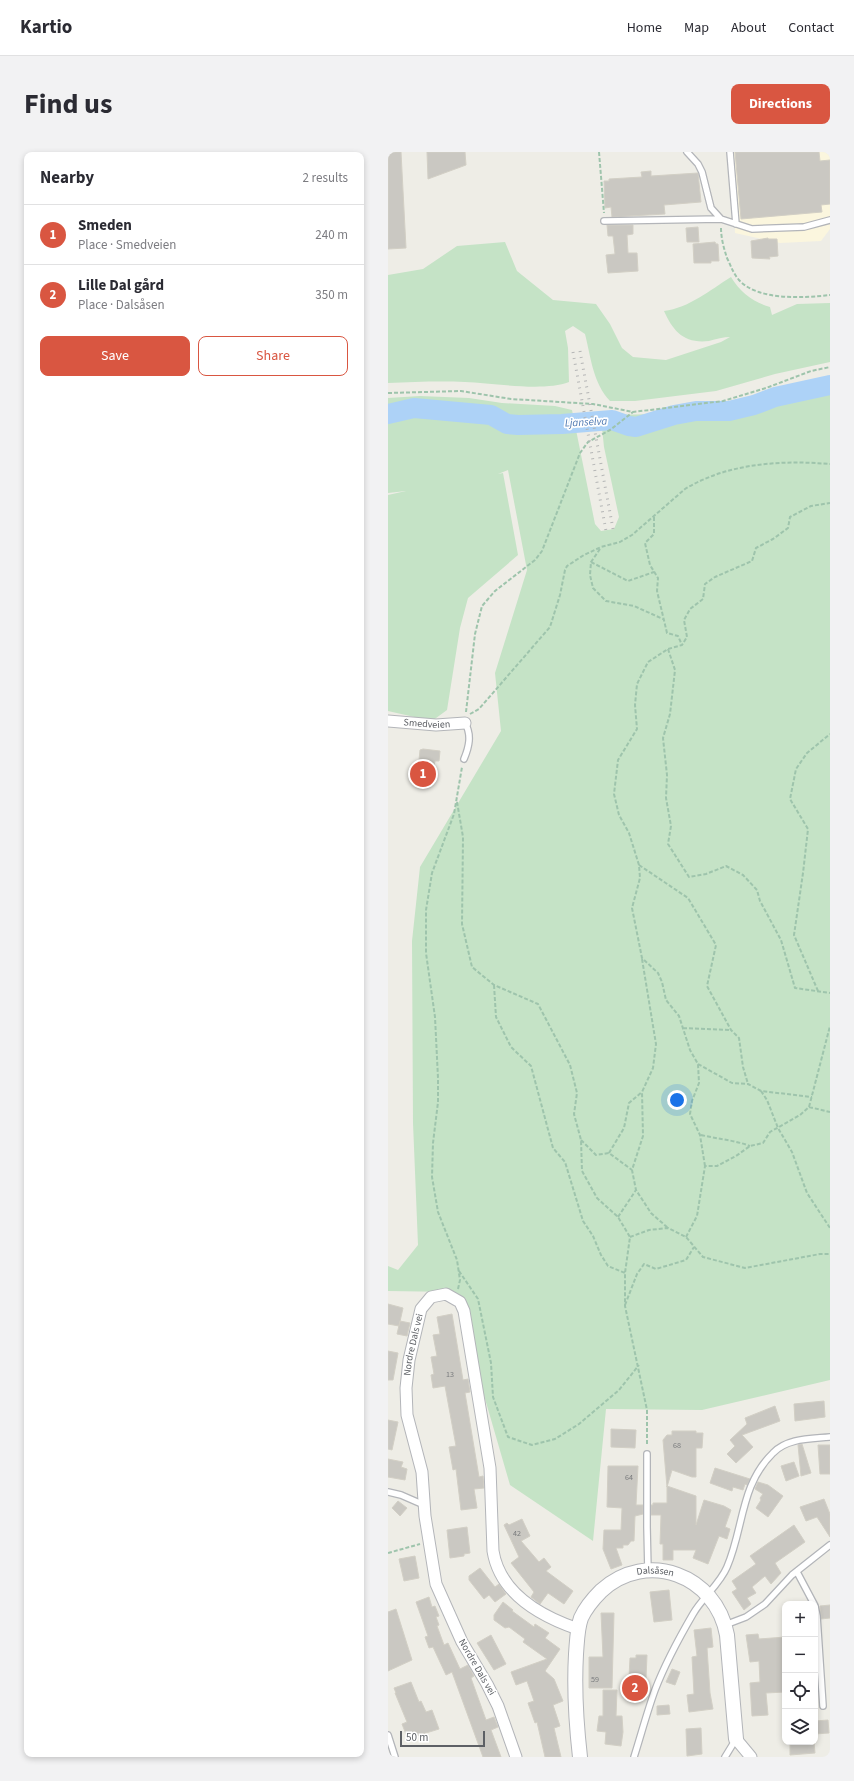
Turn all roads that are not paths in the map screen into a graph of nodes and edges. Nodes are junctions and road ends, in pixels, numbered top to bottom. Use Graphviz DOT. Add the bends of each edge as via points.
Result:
graph roads {
  1 [pos="687,152"];
  2 [pos="730,152"];
  3 [pos="721,219"];
  4 [pos="830,220"];
  5 [pos="604,221"];
  6 [pos="736,224"];
  7 [pos="388,720"];
  8 [pos="465,724"];
  9 [pos="464,759"];
  10 [pos="830,1437"];
  11 [pos="647,1454"];
  12 [pos="388,1492"];
  13 [pos="424,1505"];
  14 [pos="830,1545"];
  15 [pos="648,1571"];
  16 [pos="797,1572"];
  17 [pos="707,1594"];
  18 [pos="813,1601"];
  19 [pos="725,1625"];
  20 [pos="578,1629"];
  21 [pos="818,1634"];
  22 [pos="822,1706"];
  23 [pos="388,1735"];
  24 [pos="736,1739"];
  25 [pos="396,1757"];
  26 [pos="516,1757"];
  27 [pos="580,1757"];
  28 [pos="634,1757"];
  29 [pos="725,1757"];
  30 [pos="751,1757"];
  1 -- 3 [label="lane" via="698,164 711,208"];
  2 -- 6 [label="lane"];
  3 -- 5 [label="lane"];
  3 -- 6 [label="lane"];
  4 -- 6 [label="lane" via="804,227 778,229 752,230"];
  7 -- 8 [label="street, Smedveien" via="436,725"];
  8 -- 9 [label="lane" via="468,728 469,747"];
  10 -- 17 [label="lane" via="790,1442 769,1457 747,1494 727,1568"];
  11 -- 15 [label="lane"];
  12 -- 13 [label="lane"];
  13 -- 20 [label="street, Nordre Dals vei" via="422,1472 407,1415 406,1388 421,1309 431,1297 446,1294 460,1302 467,1324 490,1468 494,1561 506,1584 524,1602 560,1623"];
  13 -- 26 [label="street, Nordre Dals vei" via="436,1584 462,1642 498,1706"];
  14 -- 16 [label="lane"];
  15 -- 17 [label="street, Dalsåsen" via="658,1570 682,1576"];
  15 -- 20 [label="street, Dalsåsen" via="611,1582 587,1607"];
  16 -- 18 [label="lane"];
  16 -- 19 [label="lane" via="783,1583 765,1604 746,1617"];
  17 -- 19 [label="street, Dalsåsen" via="718,1608"];
  17 -- 28 [label="lane" via="683,1632 663,1672 644,1721"];
  19 -- 24 [label="street, Dalsåsen"];
  20 -- 27 [label="street, Dalsåsen" via="575,1685"];
  21 -- 22 [label="lane"];
  23 -- 25 [label="lane"];
  24 -- 29 [label="lane"];
  24 -- 30 [label="street"];
}
